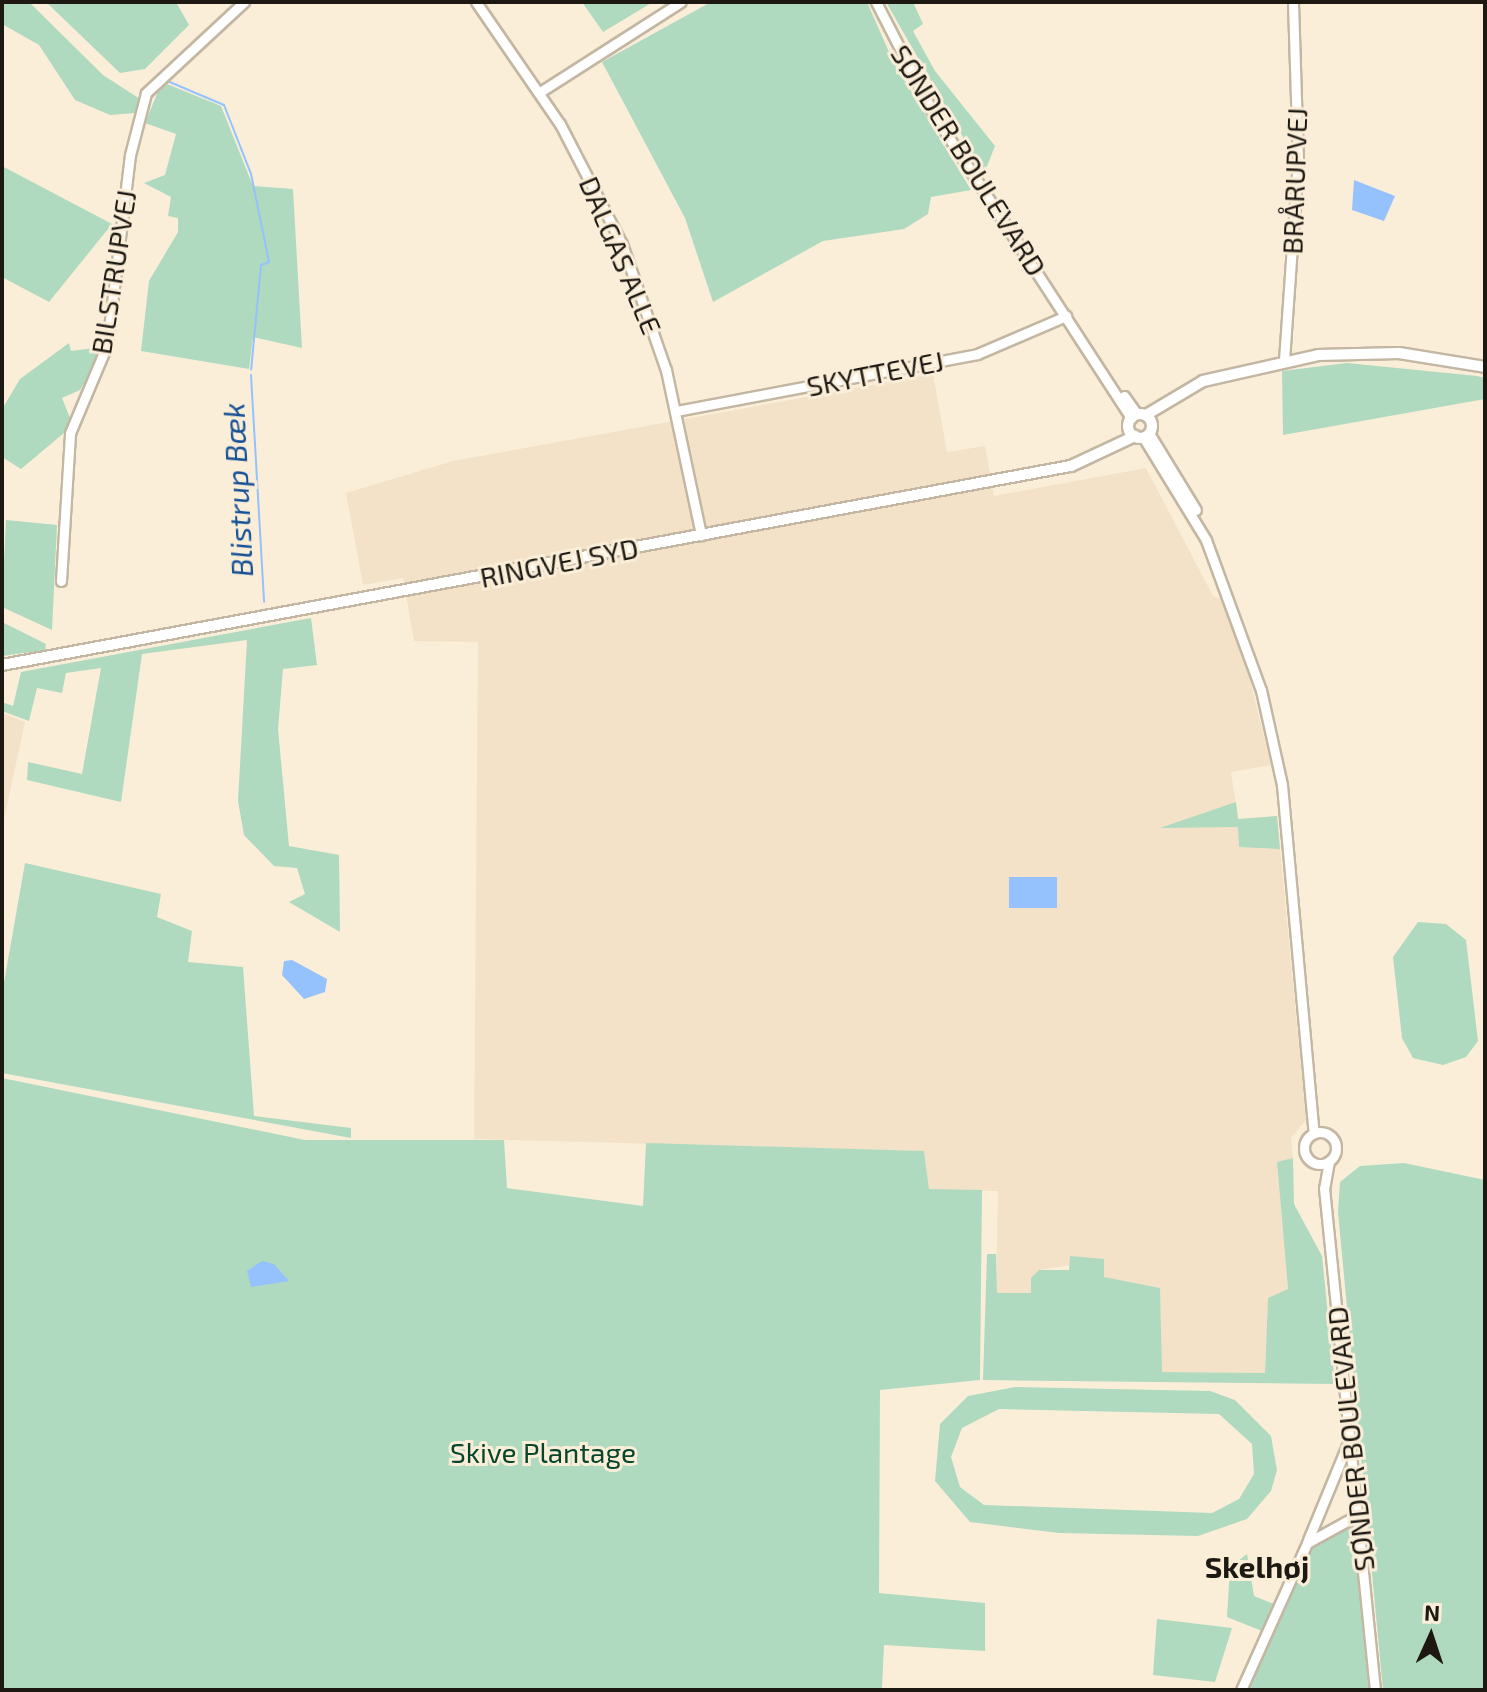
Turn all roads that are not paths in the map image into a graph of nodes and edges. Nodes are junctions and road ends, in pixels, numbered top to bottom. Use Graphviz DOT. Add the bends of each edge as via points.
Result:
graph roads {
  1 [pos="244,2"];
  2 [pos="476,2"];
  3 [pos="681,2"];
  4 [pos="876,2"];
  5 [pos="1293,2"];
  6 [pos="540,92"];
  7 [pos="1066,316"];
  8 [pos="1284,360"];
  9 [pos="1485,367"];
  10 [pos="676,411"];
  11 [pos="1140,425"];
  12 [pos="701,535"];
  13 [pos="61,581"];
  14 [pos="2,665"];
  15 [pos="1319,1133"];
  16 [pos="1329,1161"];
  17 [pos="1313,1163"];
  18 [pos="1324,1188"];
  19 [pos="1350,1440"];
  20 [pos="1358,1515"];
  21 [pos="1307,1543"];
  22 [pos="1241,1690"];
  23 [pos="1375,1690"];
  1 -- 13 [label="street, BILSTRUPVEJ" via="158,75 143,104 107,345 70,433"];
  2 -- 6 [label="street, DALGAS ALLE"];
  3 -- 6 [label="street"];
  4 -- 7 [label="street, SØNDER BOULEVARD" via="933,113"];
  5 -- 8 [label="street, BRÅRUPVEJ" via="1298,162"];
  6 -- 10 [label="street, DALGAS ALLE" via="622,244"];
  7 -- 10 [label="street, SKYTTEVEJ" via="977,354"];
  7 -- 11 [label="street, SØNDER BOULEVARD"];
  8 -- 9 [label="main road, RINGVEJ SYD" via="1384,353"];
  8 -- 11 [label="main road, RINGVEJ SYD" via="1184,390"];
  10 -- 12 [label="street, DALGAS ALLE"];
  11 -- 12 [label="main road, RINGVEJ SYD" via="1113,448 1071,466"];
  11 -- 15 [label="street, SØNDER BOULEVARD" via="1230,593 1277,759"];
  12 -- 14 [label="main road, RINGVEJ SYD"];
  15 -- 16 [label="street" via="1335,1145"];
  15 -- 17 [label="street" via="1304,1148"];
  16 -- 17 [label="street"];
  16 -- 18 [label="street, SØNDER BOULEVARD"];
  17 -- 18 [label="street, SØNDER BOULEVARD"];
  18 -- 19 [label="street, SØNDER BOULEVARD"];
  19 -- 20 [label="street, SØNDER BOULEVARD"];
  19 -- 21 [label="street"];
  20 -- 21 [label="street"];
  20 -- 23 [label="street, SØNDER BOULEVARD"];
  21 -- 22 [label="street"];
}
